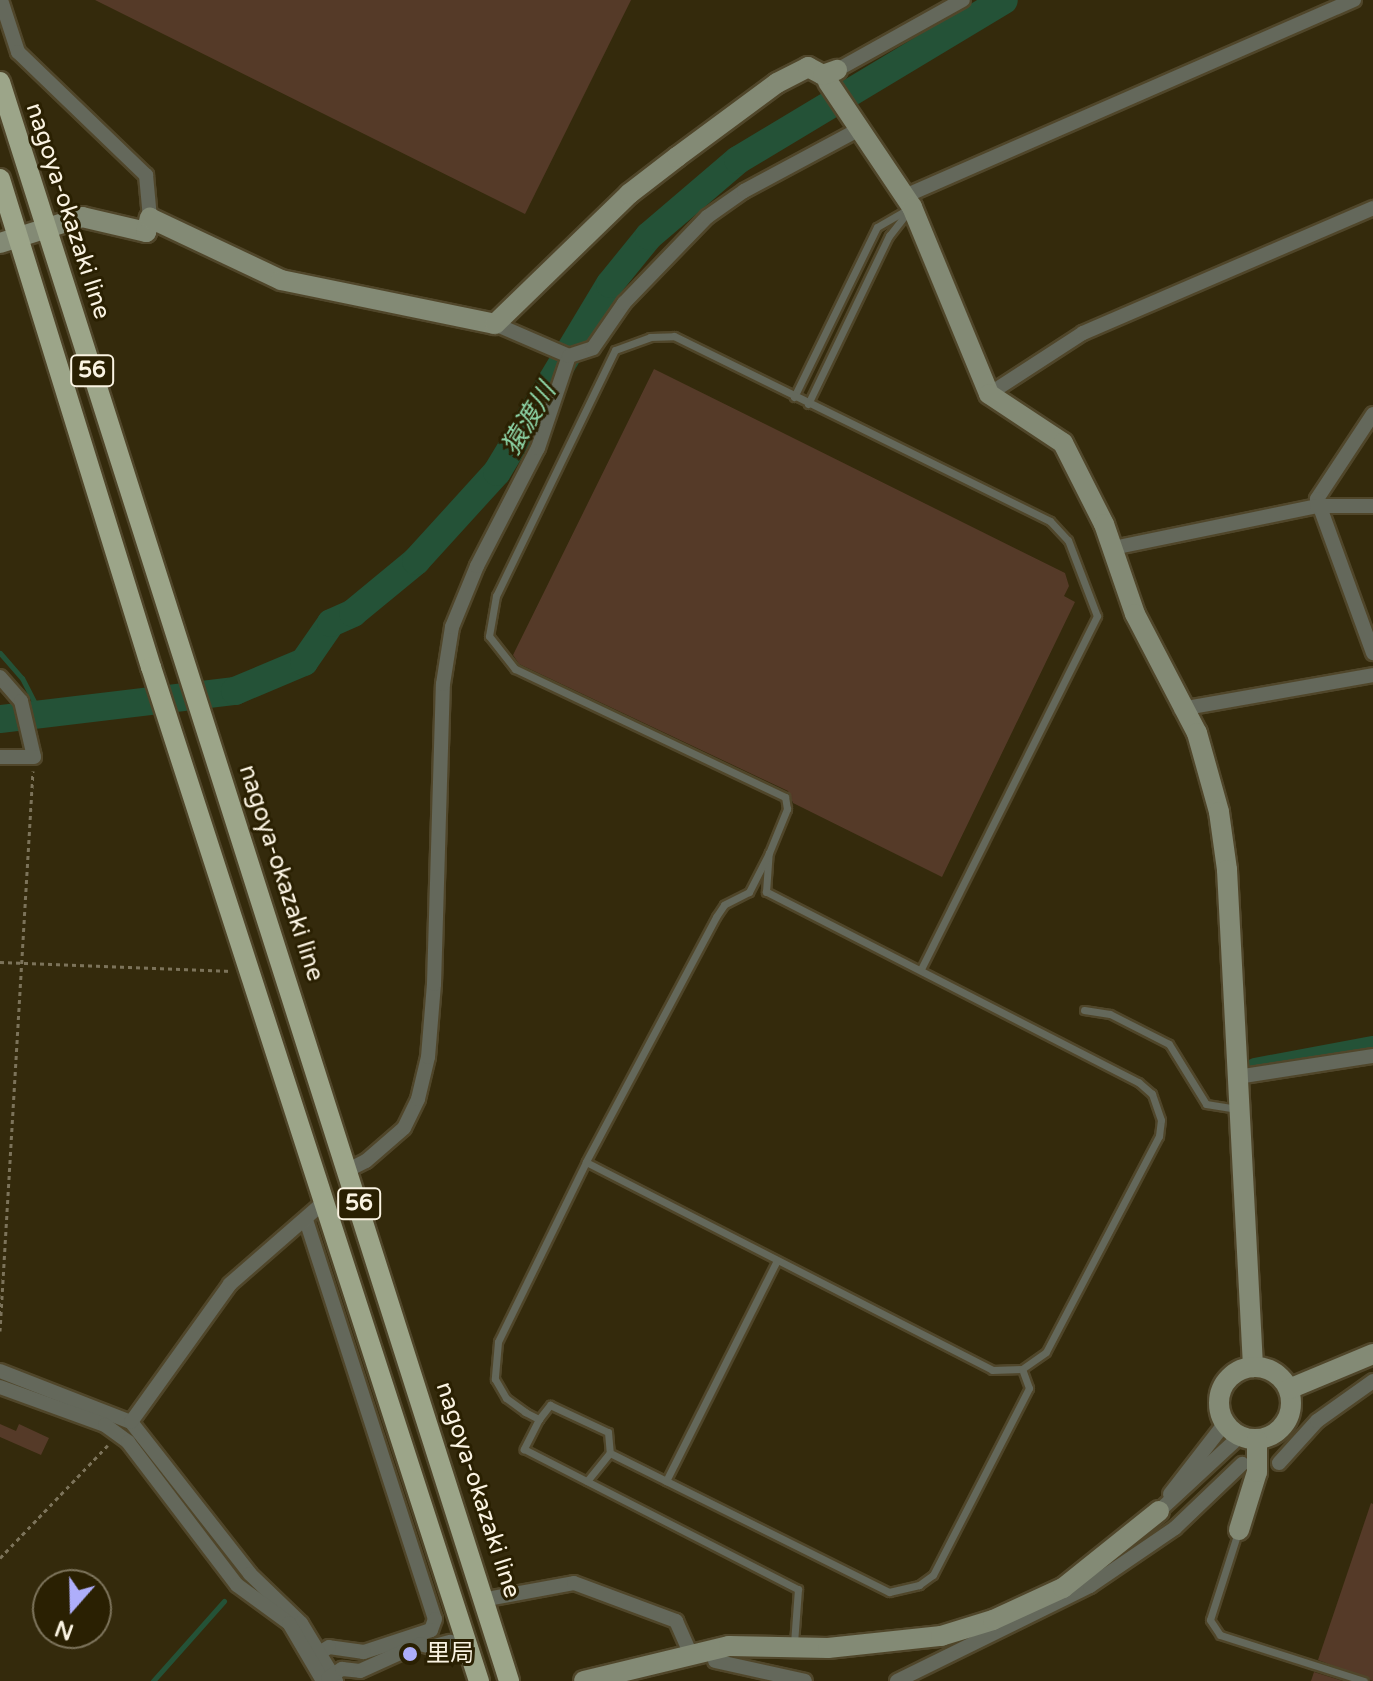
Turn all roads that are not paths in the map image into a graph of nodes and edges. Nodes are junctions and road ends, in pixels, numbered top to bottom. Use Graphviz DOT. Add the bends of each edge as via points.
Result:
graph roads {
  1 [pos="1,0"];
  2 [pos="963,0"];
  3 [pos="1354,0"];
  4 [pos="829,76"];
  5 [pos="0,82"];
  6 [pos="858,130"];
  7 [pos="0,179"];
  8 [pos="908,201"];
  9 [pos="1373,208"];
  10 [pos="150,218"];
  11 [pos="45,227"];
  12 [pos="10,240"];
  13 [pos="495,324"];
  14 [pos="569,356"];
  15 [pos="989,394"];
  16 [pos="794,397"];
  17 [pos="808,404"];
  18 [pos="1373,414"];
  19 [pos="1317,506"];
  20 [pos="1373,506"];
  21 [pos="1113,548"];
  22 [pos="1373,653"];
  23 [pos="1373,675"];
  24 [pos="0,677"];
  25 [pos="1181,709"];
  26 [pos="0,757"];
  27 [pos="769,853"];
  28 [pos="921,969"];
  29 [pos="1084,1010"];
  30 [pos="1373,1056"];
  31 [pos="1237,1077"];
  32 [pos="1238,1109"];
  33 [pos="586,1162"];
  34 [pos="348,1170"];
  35 [pos="323,1203"];
  36 [pos="306,1220"];
  37 [pos="777,1260"];
  38 [pos="1373,1354"];
  39 [pos="1253,1367"];
  40 [pos="1022,1369"];
  41 [pos="0,1371"];
  42 [pos="1373,1381"];
  43 [pos="0,1387"];
  44 [pos="1289,1389"];
  45 [pos="539,1419"];
  46 [pos="131,1422"];
  47 [pos="1241,1433"];
  48 [pos="610,1453"];
  49 [pos="1279,1463"];
  50 [pos="1242,1464"];
  51 [pos="587,1481"];
  52 [pos="666,1481"];
  53 [pos="1159,1511"];
  54 [pos="1239,1530"];
  55 [pos="487,1599"];
  56 [pos="450,1642"];
  57 [pos="794,1646"];
  58 [pos="690,1652"];
  59 [pos="319,1653"];
  60 [pos="715,1661"];
  61 [pos="329,1679"];
  62 [pos="479,1681"];
  63 [pos="509,1681"];
  64 [pos="584,1681"];
  65 [pos="805,1681"];
  66 [pos="897,1681"];
  67 [pos="1364,1681"];
  1 -- 10 [label="street" via="18,52 146,175"];
  2 -- 4 [label="street"];
  3 -- 8 [label="street"];
  4 -- 6 [label="street"];
  4 -- 13 [label="street" via="808,67 777,83 677,157 629,194"];
  5 -- 11 [label="main road, nagoya-okazaki line / 56"];
  6 -- 8 [label="street"];
  6 -- 14 [label="street" via="744,191 707,217 624,303 593,348"];
  7 -- 12 [label="main road, 56"];
  8 -- 15 [label="street"];
  8 -- 16 [label="lane" via="877,227"];
  8 -- 17 [label="lane"];
  9 -- 15 [label="street" via="1083,333"];
  10 -- 11 [label="street" via="146,232 82,217"];
  10 -- 13 [label="street" via="281,280"];
  11 -- 12 [label="street"];
  11 -- 34 [label="main road, nagoya-okazaki line / 56"];
  12 -- 35 [label="main road, 56"];
  13 -- 14 [label="street"];
  14 -- 34 [label="street" via="538,448 452,627 443,684 434,984 428,1057 418,1099 404,1128"];
  15 -- 21 [label="street" via="1063,443"];
  16 -- 17 [label="lane"];
  16 -- 27 [label="lane" via="674,336 650,337 615,350 496,596 489,636 515,669 785,797 787,809"];
  17 -- 28 [label="lane" via="1050,521 1068,540 1097,616"];
  18 -- 19 [label="street"];
  19 -- 20 [label="street"];
  19 -- 21 [label="street"];
  19 -- 22 [label="street"];
  21 -- 25 [label="street" via="1135,614"];
  23 -- 25 [label="street"];
  24 -- 26 [label="street" via="21,701 33,754"];
  25 -- 31 [label="street" via="1197,733 1219,812"];
  27 -- 28 [label="lane" via="766,892"];
  27 -- 33 [label="lane" via="749,892 724,905 716,917"];
  28 -- 40 [label="lane" via="1138,1082 1158,1108 1159,1136 1152,1150 1046,1352"];
  29 -- 32 [label="lane" via="1110,1014 1169,1044 1206,1104"];
  30 -- 31 [label="street"];
  31 -- 32 [label="street"];
  32 -- 39 [label="street"];
  33 -- 37 [label="lane"];
  33 -- 45 [label="lane" via="494,1355 495,1379 506,1398"];
  34 -- 55 [label="main road, nagoya-okazaki line / 56"];
  35 -- 36 [label="street"];
  35 -- 62 [label="main road, 56"];
  36 -- 46 [label="street" via="230,1284"];
  36 -- 59 [label="street" via="435,1619 431,1630 364,1652 329,1647"];
  37 -- 40 [label="lane" via="992,1370"];
  37 -- 52 [label="lane"];
  38 -- 44 [label="street"];
  39 -- 44 [label="street" via="1274,1373"];
  39 -- 47 [label="street" via="1235,1373 1223,1387 1219,1405"];
  40 -- 52 [label="lane" via="1029,1388 933,1575 919,1585 889,1592 874,1587"];
  41 -- 46 [label="street"];
  42 -- 49 [label="street" via="1317,1421"];
  43 -- 61 [label="street" via="118,1434 237,1585 289,1623"];
  44 -- 47 [label="street" via="1292,1406 1274,1435"];
  45 -- 48 [label="lane" via="550,1405 608,1432"];
  45 -- 51 [label="lane" via="524,1449"];
  46 -- 59 [label="street" via="250,1574 301,1623"];
  47 -- 53 [label="street"];
  47 -- 54 [label="street" via="1257,1472"];
  48 -- 51 [label="lane"];
  48 -- 52 [label="lane"];
  50 -- 66 [label="street" via="1175,1528 1090,1586"];
  51 -- 57 [label="lane" via="798,1589"];
  53 -- 57 [label="street" via="1063,1588 993,1620 882,1646"];
  54 -- 67 [label="lane" via="1210,1620 1220,1635"];
  55 -- 58 [label="street" via="574,1583 676,1621"];
  55 -- 63 [label="main road, nagoya-okazaki line / 56"];
  56 -- 61 [label="street" via="420,1644"];
  57 -- 58 [label="street"];
  58 -- 64 [label="street"];
  59 -- 61 [label="street"];
  60 -- 65 [label="street"];
}
